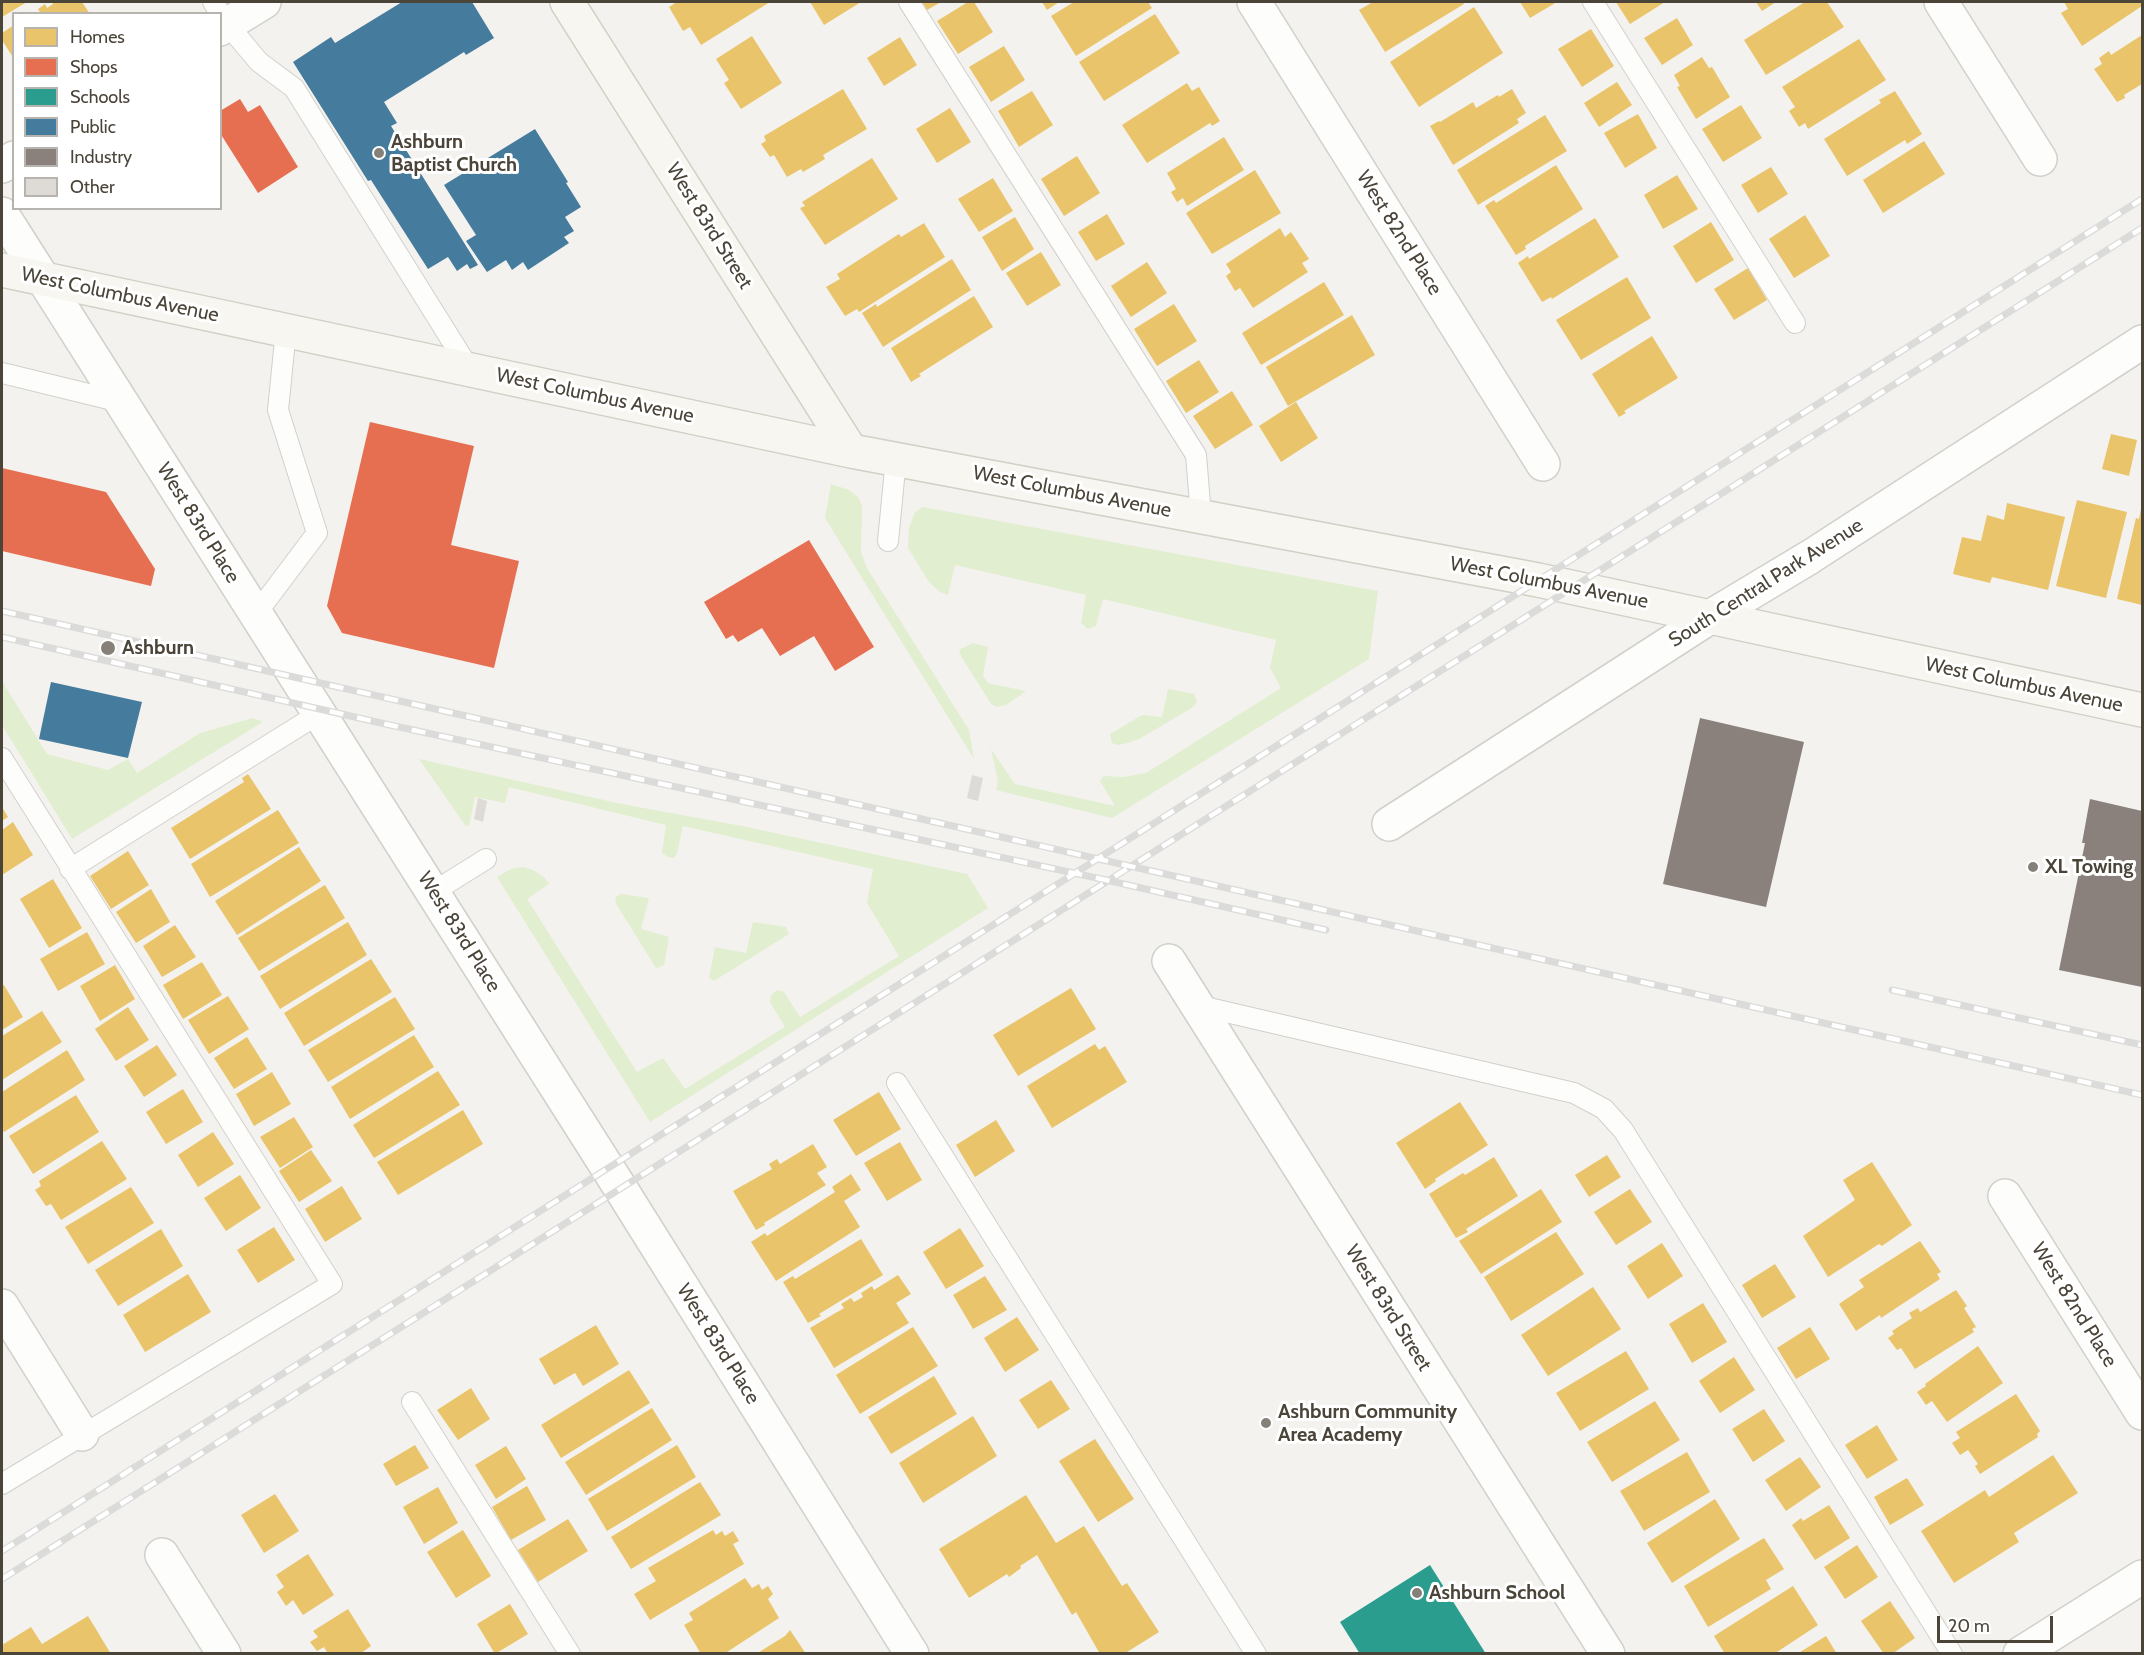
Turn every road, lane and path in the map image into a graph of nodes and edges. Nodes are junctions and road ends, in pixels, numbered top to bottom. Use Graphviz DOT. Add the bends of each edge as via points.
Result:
graph roads {
  1 [pos="264,2"];
  2 [pos="567,2"];
  3 [pos="909,2"];
  4 [pos="1254,2"];
  5 [pos="1593,2"];
  6 [pos="1941,2"];
  7 [pos="222,17"];
  8 [pos="222,20"];
  9 [pos="2040,159"];
  10 [pos="2,214"];
  11 [pos="2,270"];
  12 [pos="43,278"];
  13 [pos="1795,323"];
  14 [pos="286,330"];
  15 [pos="2142,342"];
  16 [pos="470,370"];
  17 [pos="2,372"];
  18 [pos="121,402"];
  19 [pos="850,451"];
  20 [pos="896,459"];
  21 [pos="1543,464"];
  22 [pos="1201,516"];
  23 [pos="888,541"];
  24 [pos="256,614"];
  25 [pos="1710,616"];
  26 [pos="2142,710"];
  27 [pos="320,713"];
  28 [pos="2,758"];
  29 [pos="1389,824"];
  30 [pos="486,859"];
  31 [pos="70,869"];
  32 [pos="433,892"];
  33 [pos="1169,962"];
  34 [pos="1196,1005"];
  35 [pos="897,1083"];
  36 [pos="2005,1196"];
  37 [pos="2,1306"];
  38 [pos="412,1402"];
  39 [pos="2142,1413"];
  40 [pos="82,1434"];
  41 [pos="2,1484"];
  42 [pos="162,1555"];
  43 [pos="2142,1577"];
  44 [pos="224,1653"];
  45 [pos="570,1653"];
  46 [pos="912,1653"];
  47 [pos="1256,1653"];
  48 [pos="1608,1653"];
  49 [pos="1953,1653"];
  50 [pos="2020,1653"];
  1 -- 7 [label="street"];
  2 -- 19 [label="main road, West 83rd Street"];
  3 -- 22 [label="lane" via="1196,455"];
  4 -- 21 [label="street, West 82nd Place"];
  5 -- 13 [label="lane"];
  6 -- 9 [label="street"];
  8 -- 16 [label="lane" via="259,62 294,88"];
  10 -- 12 [label="street, West 83rd Place"];
  11 -- 12 [label="main road, West Columbus Avenue"];
  12 -- 14 [label="main road, West Columbus Avenue"];
  12 -- 18 [label="street, West 83rd Place"];
  14 -- 16 [label="main road, West Columbus Avenue"];
  14 -- 24 [label="lane" via="278,410 317,533"];
  15 -- 25 [label="street, South Central Park Avenue" via="1810,557"];
  16 -- 19 [label="main road, West Columbus Avenue"];
  17 -- 18 [label="lane"];
  18 -- 24 [label="street, West 83rd Place"];
  19 -- 20 [label="main road, West Columbus Avenue"];
  20 -- 22 [label="main road, West Columbus Avenue"];
  20 -- 23 [label="lane"];
  22 -- 25 [label="main road, West Columbus Avenue"];
  24 -- 27 [label="street, West 83rd Place"];
  25 -- 26 [label="main road, West Columbus Avenue"];
  25 -- 29 [label="street, South Central Park Avenue"];
  27 -- 31 [label="lane"];
  27 -- 32 [label="street, West 83rd Place"];
  28 -- 31 [label="lane"];
  30 -- 32 [label="lane"];
  31 -- 40 [label="lane" via="332,1284"];
  32 -- 46 [label="street, West 83rd Place"];
  33 -- 34 [label="street, West 83rd Street"];
  34 -- 48 [label="street, West 83rd Street"];
  34 -- 49 [label="lane" via="1574,1093 1604,1109 1623,1130"];
  35 -- 47 [label="lane"];
  36 -- 39 [label="street, West 82nd Place"];
  37 -- 40 [label="street"];
  38 -- 45 [label="lane"];
  40 -- 41 [label="lane"];
  42 -- 44 [label="street"];
  43 -- 50 [label="street"];
}
